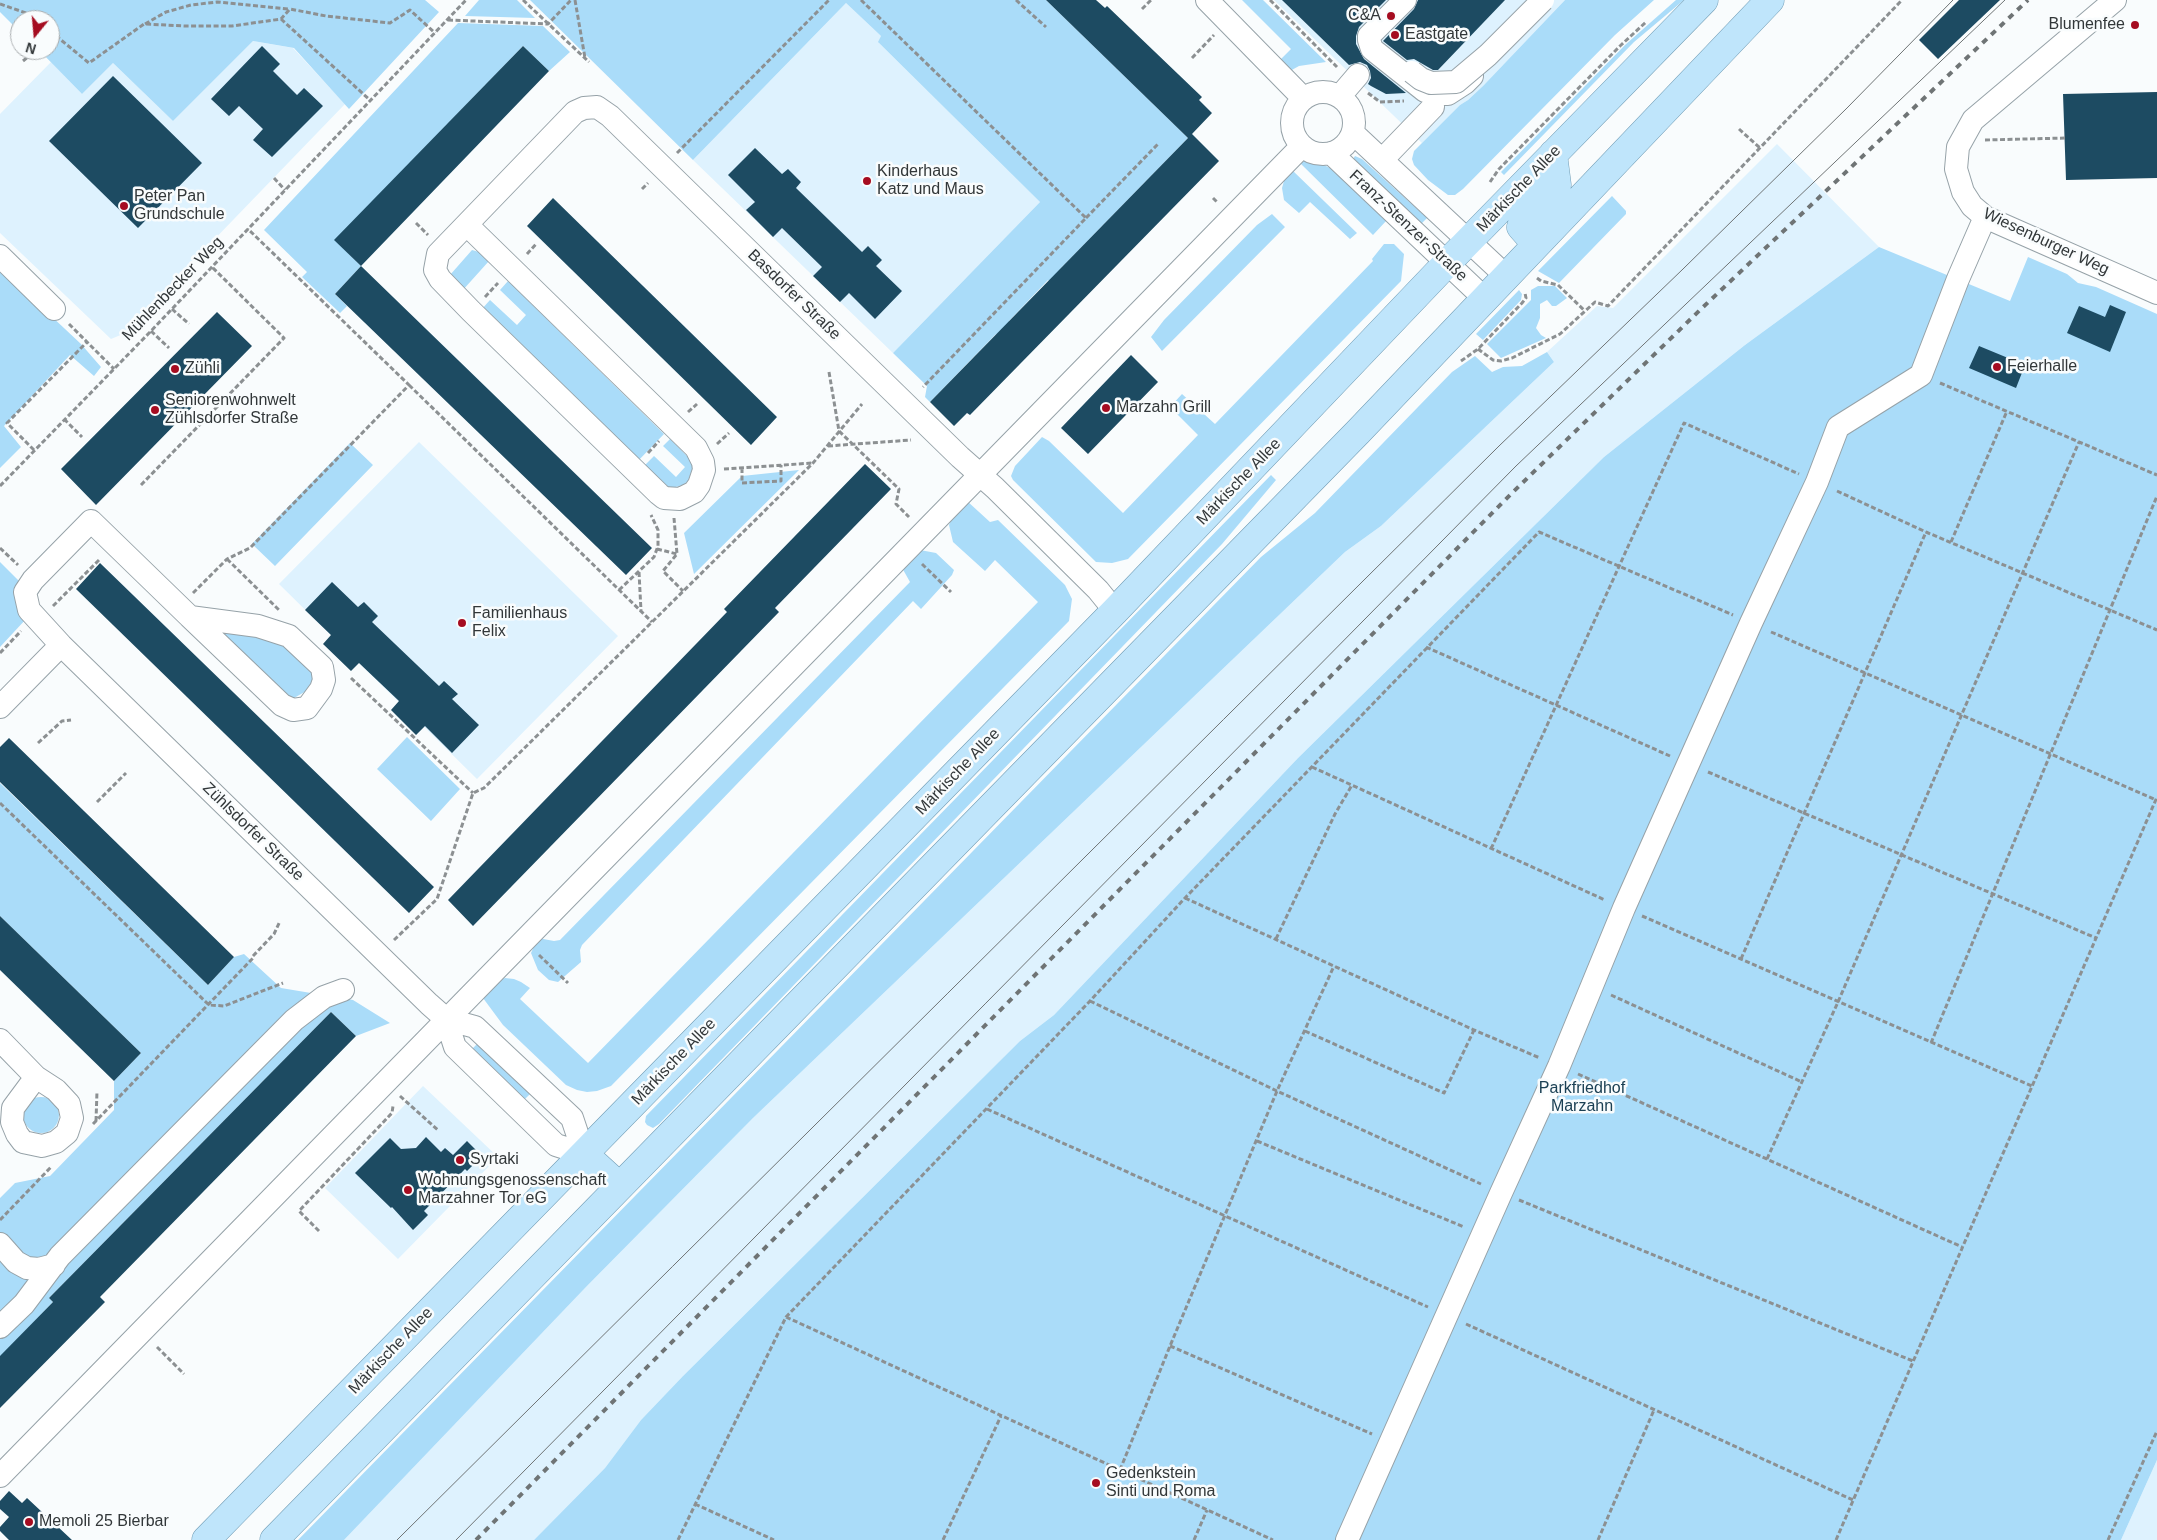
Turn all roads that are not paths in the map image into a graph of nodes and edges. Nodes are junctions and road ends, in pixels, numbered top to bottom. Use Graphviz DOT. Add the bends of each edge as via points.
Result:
graph roads {
  1 [pos="1207,0"];
  2 [pos="1405,0"];
  3 [pos="1544,0"];
  4 [pos="1704,0"];
  5 [pos="1770,0"];
  6 [pos="2115,0"];
  7 [pos="1412,72"];
  8 [pos="1304,98"];
  9 [pos="1433,107"];
  10 [pos="1353,133"];
  11 [pos="1302,146"];
  12 [pos="1331,153"];
  13 [pos="1553,154"];
  14 [pos="1382,160"];
  15 [pos="1985,217"];
  16 [pos="467,225"];
  17 [pos="1469,241"];
  18 [pos="1536,244"];
  19 [pos="0,256"];
  20 [pos="1447,263"];
  21 [pos="1515,283"];
  22 [pos="2157,293"];
  23 [pos="1485,299"];
  24 [pos="54,309"];
  25 [pos="980,475"];
  26 [pos="1116,611"];
  27 [pos="184,612"];
  28 [pos="61,645"];
  29 [pos="0,707"];
  30 [pos="343,990"];
  31 [pos="446,1019"];
  32 [pos="0,1040"];
  33 [pos="36,1077"];
  34 [pos="584,1154"];
  35 [pos="619,1186"];
  36 [pos="0,1244"];
  37 [pos="54,1265"];
  38 [pos="0,1327"];
  39 [pos="0,1476"];
  40 [pos="206,1540"];
  41 [pos="274,1540"];
  42 [pos="1347,1540"];
  1 -- 8 [label="street"];
  2 -- 3 [label="street" via="1370,36 1370,45 1425,91 1448,94 1465,83"];
  3 -- 7 [label="street, bridge" via="1456,82 1431,83"];
  4 -- 13 [label="main road, Märkische Allee"];
  5 -- 18 [label="main road"];
  6 -- 15 [label="street, Wiesenburger Weg" via="1974,120 1958,147 1956,169 1963,192"];
  8 -- 10 [label="street" via="1350,85 1348,103 1355,122"];
  8 -- 11 [label="street" via="1292,116 1294,132"];
  9 -- 14 [label="street"];
  10 -- 12 [label="street, Franz-Stenzer-Straße" via="1345,146"];
  10 -- 14 [label="street, Franz-Stenzer-Straße"];
  11 -- 12 [label="street" via="1312,152"];
  11 -- 25 [label="street"];
  12 -- 20 [label="street, Franz-Stenzer-Straße"];
  13 -- 17 [label="main road, Märkische Allee"];
  13 -- 18 [label="main road" via="1557,185 1524,219 1521,227"];
  14 -- 17 [label="street, Franz-Stenzer-Straße"];
  15 -- 22 [label="street, Wiesenburger Weg"];
  15 -- 42 [label="street" via="1921,375 1838,427 1817,482 1624,908 1559,1066"];
  16 -- 16 [label="street, Basdorfer Straße" via="438,254 435,270 440,279 664,498 680,499 694,492 704,470 696,448"];
  16 -- 25 [label="street, Basdorfer Straße" via="575,112 597,108 610,116"];
  17 -- 20 [label="main road, Märkische Allee"];
  17 -- 21 [label="street, Franz-Stenzer-Straße"];
  18 -- 21 [label="main road"];
  19 -- 24 [label="street"];
  20 -- 23 [label="street, Franz-Stenzer-Straße"];
  20 -- 26 [label="main road, Märkische Allee"];
  21 -- 23 [label="main road"];
  23 -- 35 [label="main road"];
  25 -- 26 [label="street, Basdorfer Straße"];
  25 -- 31 [label="street"];
  26 -- 34 [label="main road, Märkische Allee"];
  27 -- 27 [label="street, Zühlsdorfer Straße" via="282,705 292,710 306,708 321,689 324,680 322,667 289,636 258,626"];
  27 -- 28 [label="street, Zühlsdorfer Straße" via="91,521 24,592 29,610"];
  28 -- 29 [label="street"];
  28 -- 31 [label="street, Zühlsdorfer Straße"];
  30 -- 37 [label="street" via="324,998 294,1020"];
  31 -- 34 [label="street, Zühlsdorfer Straße" via="455,1047 556,1145"];
  31 -- 34 [label="street" via="476,1026 572,1118"];
  31 -- 39 [label="street"];
  32 -- 33 [label="street"];
  34 -- 35 [label="main road"];
  34 -- 40 [label="main road, Märkische Allee"];
  35 -- 41 [label="main road"];
  36 -- 37 [label="street" via="16,1262 27,1268"];
  37 -- 38 [label="street" via="24,1304"];
}
